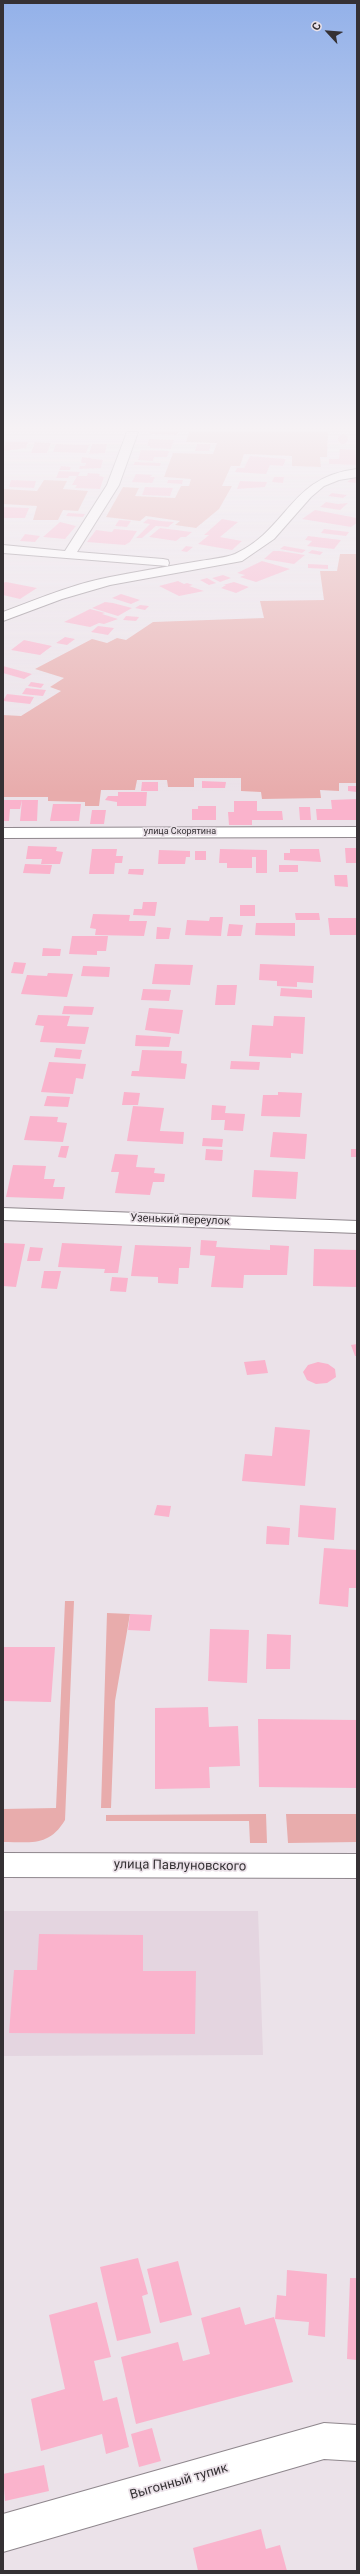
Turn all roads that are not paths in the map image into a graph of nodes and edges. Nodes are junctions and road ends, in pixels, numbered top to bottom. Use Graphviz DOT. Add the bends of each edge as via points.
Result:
graph roads {
  1 [pos="44,552"];
  2 [pos="249,552"];
  3 [pos="69,554"];
  4 [pos="200,566"];
  5 [pos="3,617"];
  6 [pos="357,832"];
  7 [pos="3,833"];
  8 [pos="3,1214"];
  9 [pos="357,1227"];
  10 [pos="3,1865"];
  11 [pos="357,1866"];
  12 [pos="357,2443"];
  13 [pos="3,2533"];
  1 -- 3 [label="street"];
  2 -- 4 [label="street" via="224,562"];
  3 -- 4 [label="street"];
  4 -- 5 [label="street" via="136,575 89,586"];
  6 -- 7 [label="street, улица Скорятина"];
  8 -- 9 [label="street, Узенький переулок"];
  10 -- 11 [label="street, улица Павлуновского"];
  12 -- 13 [label="street, Выгонный тупик" via="324,2441"];
}
